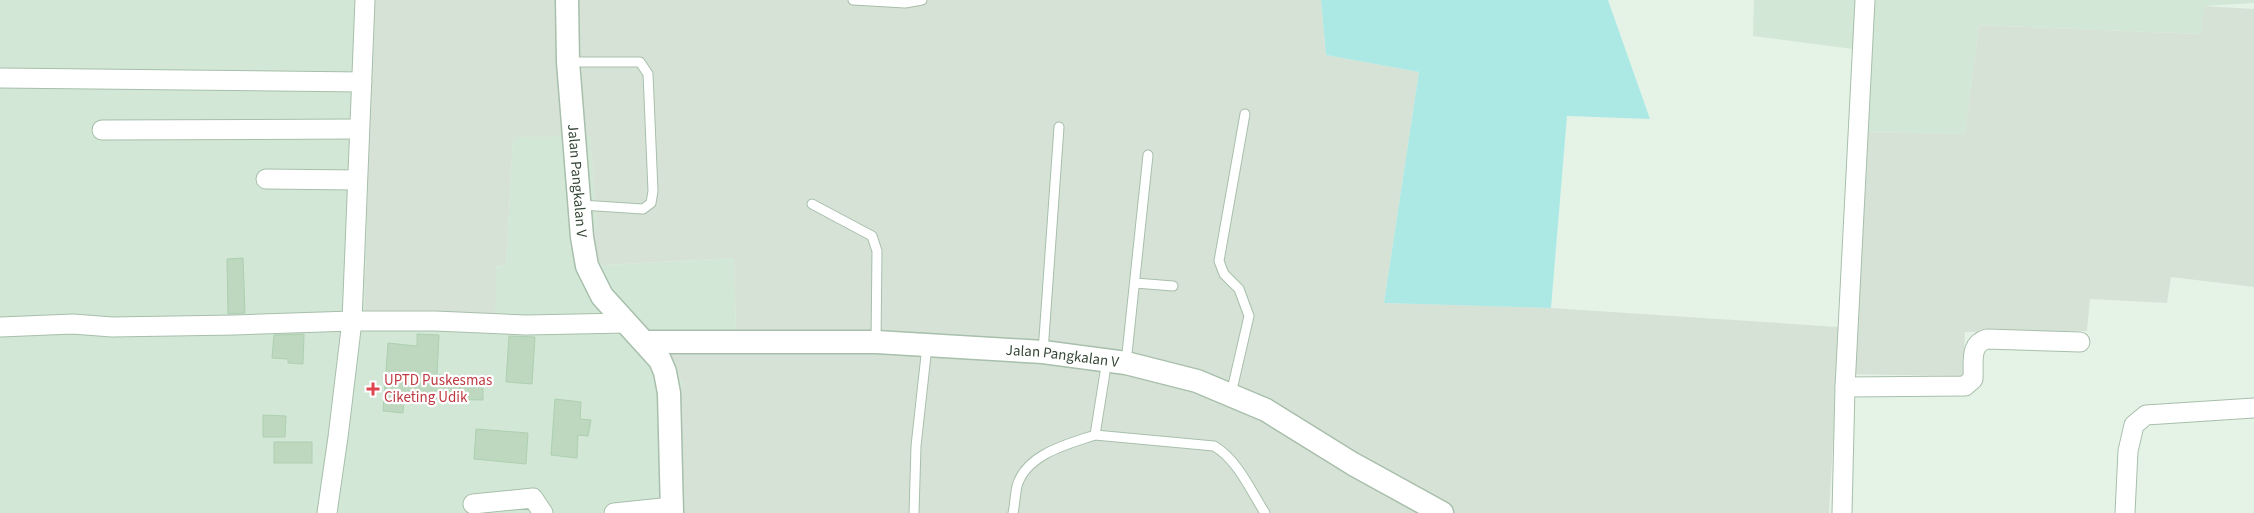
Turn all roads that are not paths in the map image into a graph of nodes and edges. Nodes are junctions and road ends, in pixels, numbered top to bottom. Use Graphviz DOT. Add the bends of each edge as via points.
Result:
graph roads {
  1 [pos="365,0"];
  2 [pos="567,0"];
  3 [pos="853,0"];
  4 [pos="922,0"];
  5 [pos="1865,0"];
  6 [pos="568,62"];
  7 [pos="0,78"];
  8 [pos="362,82"];
  9 [pos="1245,114"];
  10 [pos="1059,127"];
  11 [pos="359,129"];
  12 [pos="102,130"];
  13 [pos="1148,155"];
  14 [pos="266,179"];
  15 [pos="357,180"];
  16 [pos="812,204"];
  17 [pos="580,205"];
  18 [pos="1135,283"];
  19 [pos="1173,286"];
  20 [pos="352,321"];
  21 [pos="627,323"];
  22 [pos="0,327"];
  23 [pos="645,342"];
  24 [pos="876,342"];
  25 [pos="2080,342"];
  26 [pos="927,346"];
  27 [pos="1043,352"];
  28 [pos="1117,361"];
  29 [pos="1845,387"];
  30 [pos="1231,394"];
  31 [pos="2254,408"];
  32 [pos="1095,435"];
  33 [pos="473,504"];
  34 [pos="672,510"];
  35 [pos="327,513"];
  36 [pos="543,513"];
  37 [pos="614,513"];
  38 [pos="914,513"];
  39 [pos="1013,513"];
  40 [pos="1265,513"];
  41 [pos="1442,513"];
  42 [pos="1842,513"];
  43 [pos="2125,513"];
  1 -- 8 [label="street"];
  2 -- 6 [label="street, Jalan Pangkalan V"];
  3 -- 4 [label="lane" via="905,3"];
  5 -- 29 [label="street"];
  6 -- 17 [label="street, Jalan Pangkalan V"];
  6 -- 17 [label="lane" via="640,62 648,74 651,203 644,209"];
  7 -- 8 [label="street"];
  8 -- 11 [label="street"];
  9 -- 30 [label="lane" via="1219,261 1224,274 1239,289 1249,316"];
  10 -- 27 [label="lane"];
  11 -- 12 [label="street"];
  11 -- 15 [label="street"];
  13 -- 18 [label="lane"];
  14 -- 15 [label="street"];
  15 -- 20 [label="street"];
  16 -- 24 [label="lane" via="872,236 877,251"];
  17 -- 21 [label="street, Jalan Pangkalan V" via="587,266 602,296"];
  18 -- 19 [label="lane"];
  18 -- 28 [label="lane"];
  20 -- 21 [label="street" via="526,326"];
  20 -- 22 [label="street"];
  20 -- 35 [label="street"];
  21 -- 23 [label="street, Jalan Pangkalan V"];
  23 -- 24 [label="street, Jalan Pangkalan V"];
  23 -- 34 [label="street, Jalan Pangkalan V" via="660,360 669,393"];
  24 -- 26 [label="street, Jalan Pangkalan V"];
  25 -- 29 [label="street" via="1988,339 1979,342 1974,348 1973,378 1965,386"];
  26 -- 27 [label="street, Jalan Pangkalan V"];
  26 -- 38 [label="lane" via="916,446"];
  27 -- 28 [label="street, Jalan Pangkalan V"];
  28 -- 30 [label="street, Jalan Pangkalan V" via="1180,376"];
  28 -- 32 [label="lane"];
  29 -- 42 [label="street"];
  30 -- 41 [label="street, Jalan Pangkalan V" via="1286,421 1353,464"];
  31 -- 43 [label="street" via="2146,415 2134,425 2128,451"];
  32 -- 39 [label="lane" via="1047,453 1034,462 1017,485"];
  32 -- 40 [label="lane" via="1214,446 1223,451 1233,464"];
  33 -- 36 [label="street" via="533,498"];
  34 -- 37 [label="street"];
}
